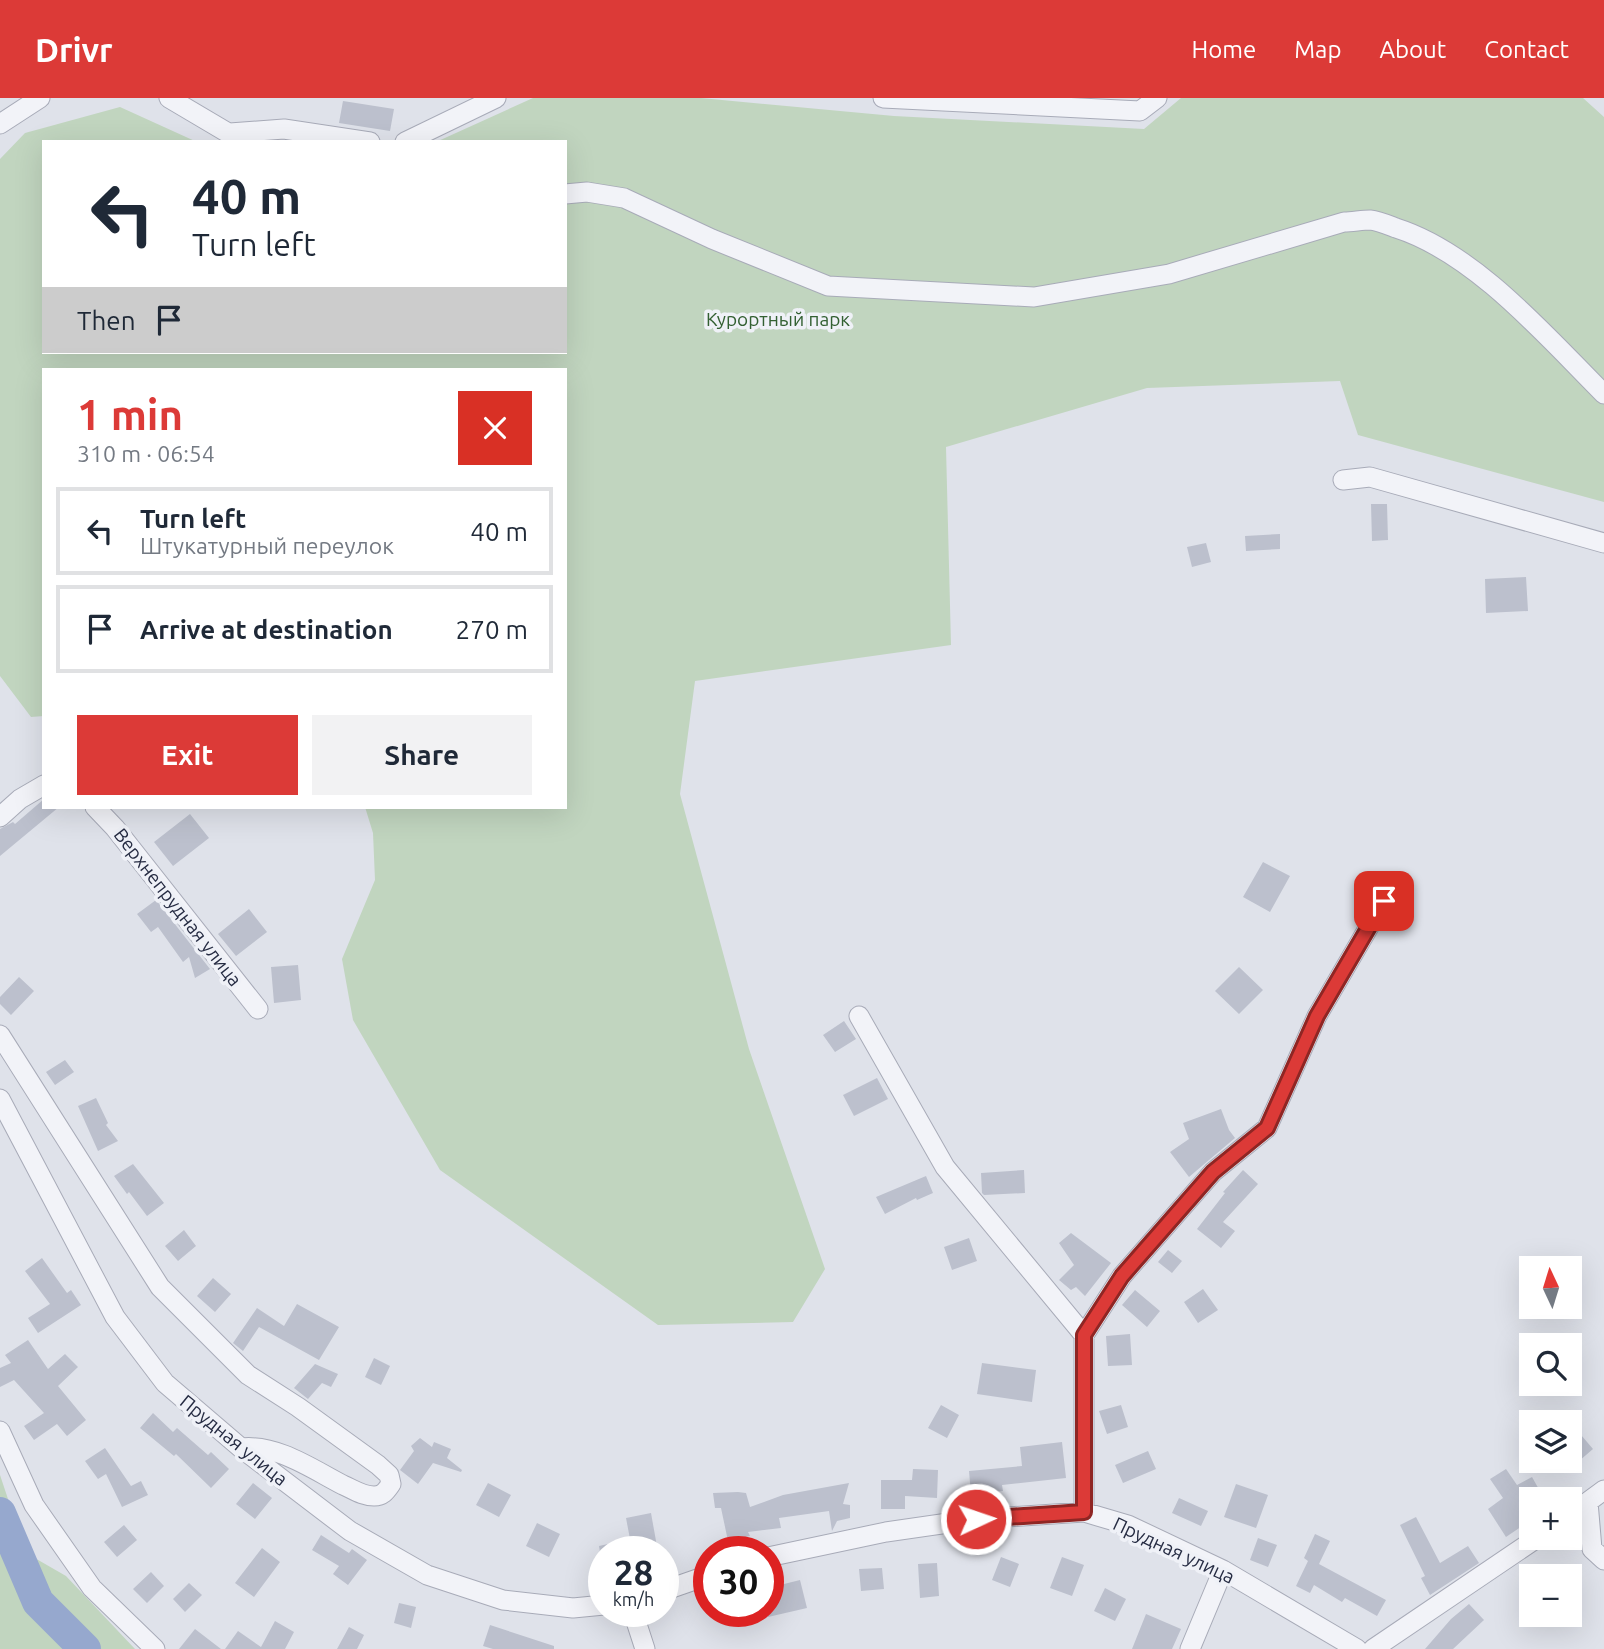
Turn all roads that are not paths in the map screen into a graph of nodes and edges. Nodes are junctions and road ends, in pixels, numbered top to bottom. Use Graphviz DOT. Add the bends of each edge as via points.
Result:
graph roads {
  1 [pos="40,98"];
  2 [pos="169,98"];
  3 [pos="494,98"];
  4 [pos="883,98"];
  5 [pos="1157,98"];
  6 [pos="0,124"];
  7 [pos="237,138"];
  8 [pos="357,140"];
  9 [pos="409,140"];
  10 [pos="567,194"];
  11 [pos="1604,394"];
  12 [pos="1343,480"];
  13 [pos="1604,542"];
  14 [pos="42,786"];
  15 [pos="97,809"];
  16 [pos="0,817"];
  17 [pos="1384,901"];
  18 [pos="258,1009"];
  19 [pos="859,1016"];
  20 [pos="0,1035"];
  21 [pos="0,1099"];
  22 [pos="1084,1335"];
  23 [pos="0,1431"];
  24 [pos="241,1448"];
  25 [pos="1604,1490"];
  26 [pos="1588,1502"];
  27 [pos="1582,1506"];
  28 [pos="1084,1512"];
  29 [pos="1519,1550"];
  30 [pos="784,1554"];
  31 [pos="1604,1560"];
  32 [pos="1223,1570"];
  33 [pos="588,1607"];
  34 [pos="638,1627"];
  35 [pos="155,1649"];
  36 [pos="645,1649"];
  37 [pos="1190,1649"];
  38 [pos="1357,1649"];
  39 [pos="1373,1649"];
  1 -- 6 [label="street"];
  2 -- 7 [label="street"];
  3 -- 9 [label="street"];
  4 -- 5 [label="street" via="1140,111"];
  7 -- 8 [label="street" via="284,129"];
  10 -- 11 [label="street" via="624,198 828,286 1034,297 1169,274 1344,222 1373,220 1415,234 1477,274"];
  12 -- 13 [label="street" via="1370,477"];
  14 -- 16 [label="street"];
  15 -- 18 [label="street, Верхнепрудная улица"];
  17 -- 22 [label="street" via="1317,1016 1267,1128 1213,1172 1122,1276"];
  19 -- 22 [label="street" via="944,1167"];
  20 -- 24 [label="street" via="160,1287 248,1375 378,1465 390,1484 385,1493 375,1496 358,1493 270,1450"];
  21 -- 24 [label="street, Прудная улица" via="115,1317 165,1383"];
  22 -- 28 [label="street"];
  23 -- 35 [label="street" via="34,1505 92,1588"];
  24 -- 33 [label="street, Прудная улица" via="350,1531 427,1575 503,1600"];
  25 -- 26 [label="street"];
  26 -- 27 [label="street"];
  26 -- 31 [label="street" via="1592,1549"];
  28 -- 30 [label="street, Прудная улица" via="976,1519"];
  28 -- 32 [label="street, Прудная улица" via="1128,1525"];
  29 -- 39 [label="street"];
  32 -- 37 [label="street"];
  32 -- 38 [label="street, Прудная улица"];
  34 -- 36 [label="street"];
}
